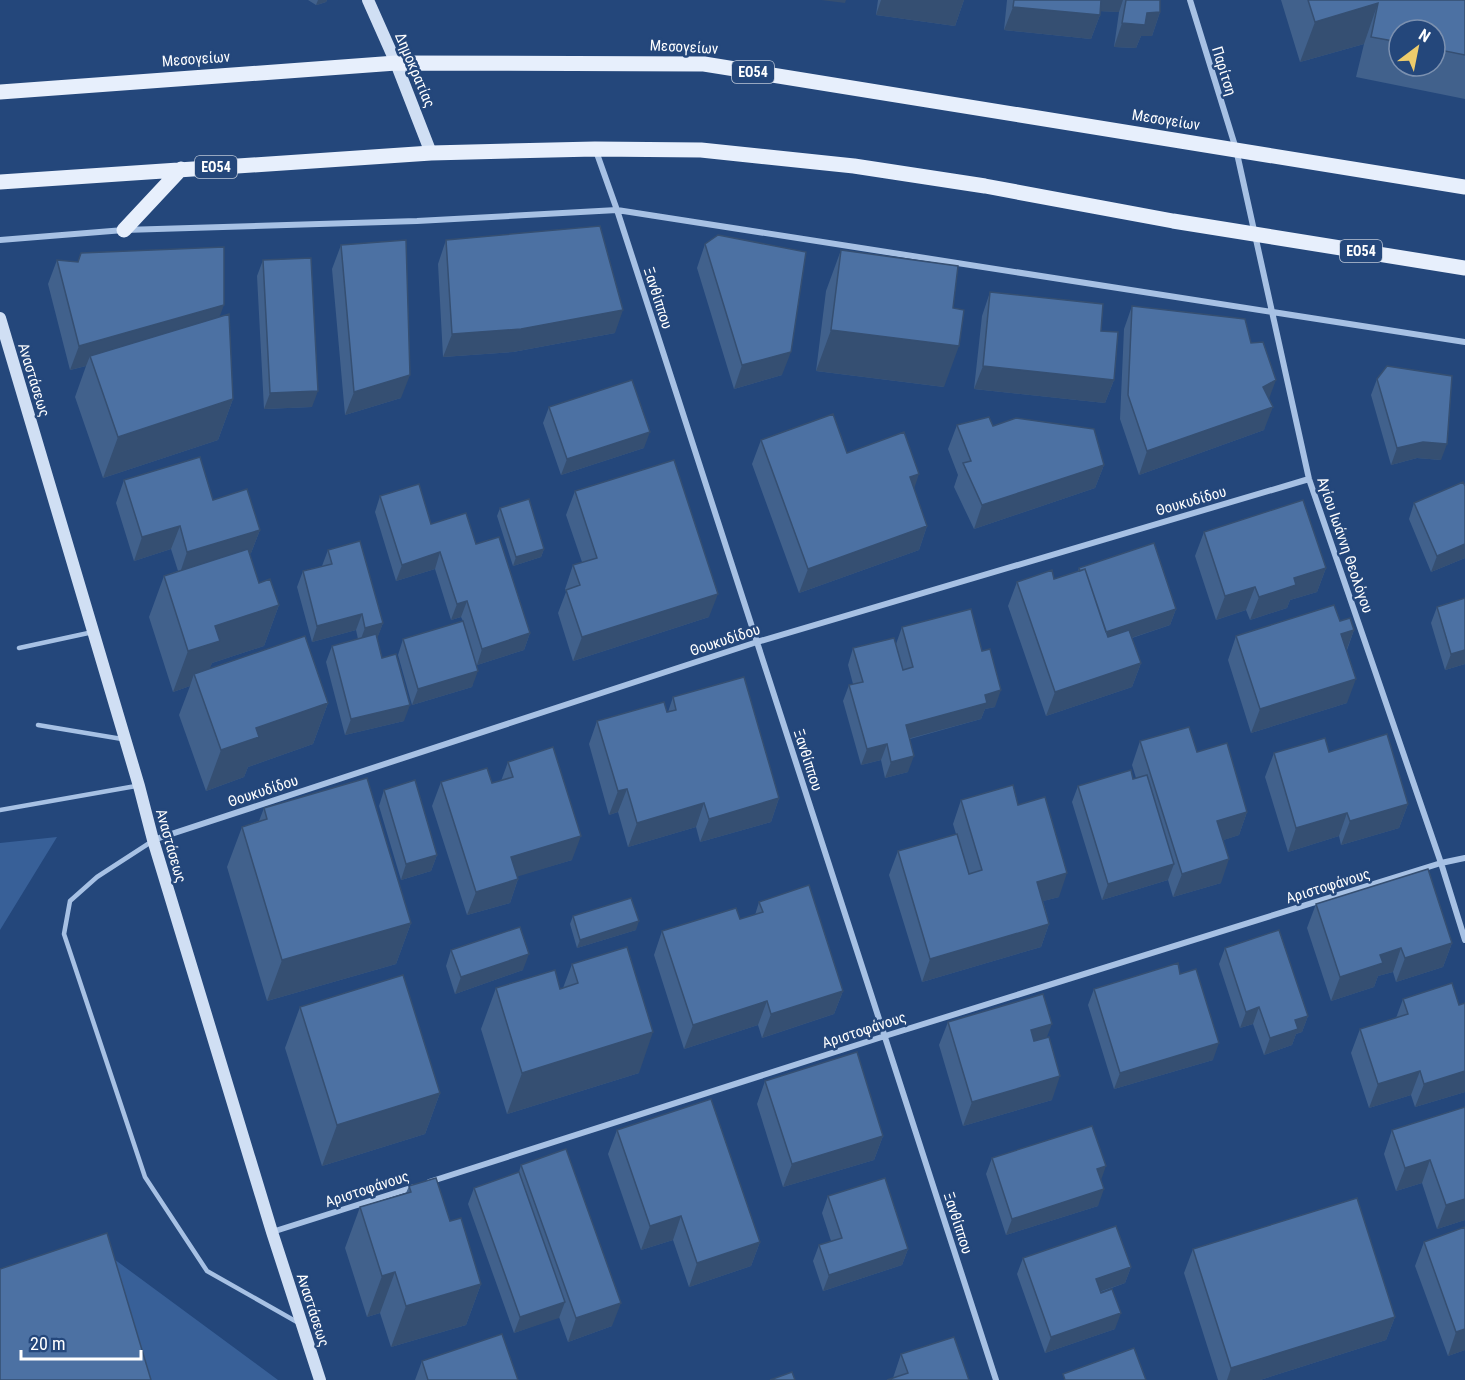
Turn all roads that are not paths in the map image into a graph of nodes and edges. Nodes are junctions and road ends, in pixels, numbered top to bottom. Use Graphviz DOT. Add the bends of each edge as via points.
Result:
graph roads {
  1 [pos="368,0"];
  2 [pos="1190,0"];
  3 [pos="396,63"];
  4 [pos="0,92"];
  5 [pos="595,149"];
  6 [pos="1236,149"];
  7 [pos="431,153"];
  8 [pos="181,169"];
  9 [pos="0,182"];
  10 [pos="1465,187"];
  11 [pos="617,210"];
  12 [pos="124,230"];
  13 [pos="1256,235"];
  14 [pos="0,240"];
  15 [pos="1465,268"];
  16 [pos="1272,313"];
  17 [pos="0,318"];
  18 [pos="1465,342"];
  19 [pos="1309,479"];
  20 [pos="93,632"];
  21 [pos="757,642"];
  22 [pos="19,648"];
  23 [pos="39,725"];
  24 [pos="125,739"];
  25 [pos="139,786"];
  26 [pos="0,810"];
  27 [pos="153,840"];
  28 [pos="1465,858"];
  29 [pos="1441,863"];
  30 [pos="1465,940"];
  31 [pos="885,1036"];
  32 [pos="272,1232"];
  33 [pos="302,1324"];
  34 [pos="320,1380"];
  35 [pos="996,1380"];
  1 -- 3 [label="street, Δημοκρατίας"];
  2 -- 6 [label="street, Παρίτση"];
  3 -- 4 [label="main road, Μεσογείων / ΕΟ54"];
  3 -- 6 [label="main road, Μεσογείων / ΕΟ54" via="704,64"];
  3 -- 7 [label="street, Δημοκρατίας"];
  5 -- 7 [label="main road, ΕΟ54"];
  5 -- 11 [label="street, Ξανθίππου"];
  5 -- 13 [label="main road, ΕΟ54" via="702,150 854,166"];
  6 -- 10 [label="main road, Μεσογείων / ΕΟ54"];
  6 -- 13 [label="street, Αγίου Ιωάννη Θεολόγου"];
  7 -- 8 [label="main road, ΕΟ54"];
  8 -- 9 [label="main road, ΕΟ54"];
  8 -- 12 [label="main road"];
  11 -- 12 [label="street"];
  11 -- 16 [label="street"];
  11 -- 21 [label="street, Ξανθίππου"];
  12 -- 14 [label="street"];
  13 -- 15 [label="main road, ΕΟ54"];
  13 -- 16 [label="street, Αγίου Ιωάννη Θεολόγου"];
  16 -- 18 [label="street"];
  16 -- 19 [label="street, Αγίου Ιωάννη Θεολόγου"];
  17 -- 20 [label="street, Αναστάσεως"];
  19 -- 21 [label="street, Θουκυδίδου"];
  19 -- 29 [label="street, Αγίου Ιωάννη Θεολόγου"];
  20 -- 22 [label="lane"];
  20 -- 24 [label="street, Αναστάσεως"];
  21 -- 27 [label="street, Θουκυδίδου"];
  21 -- 31 [label="street, Ξανθίππου"];
  23 -- 24 [label="lane"];
  24 -- 25 [label="street, Αναστάσεως"];
  25 -- 26 [label="lane"];
  25 -- 27 [label="street, Αναστάσεως"];
  27 -- 32 [label="street, Αναστάσεως"];
  27 -- 33 [label="lane" via="97,877 70,901 64,934 145,1177 207,1271"];
  28 -- 29 [label="street, Αριστοφάνους"];
  29 -- 30 [label="street, Αγίου Ιωάννη Θεολόγου"];
  29 -- 31 [label="street, Αριστοφάνους"];
  31 -- 32 [label="street, Αριστοφάνους"];
  31 -- 35 [label="street, Ξανθίππου"];
  32 -- 33 [label="street, Αναστάσεως"];
  33 -- 34 [label="street, Αναστάσεως"];
}
